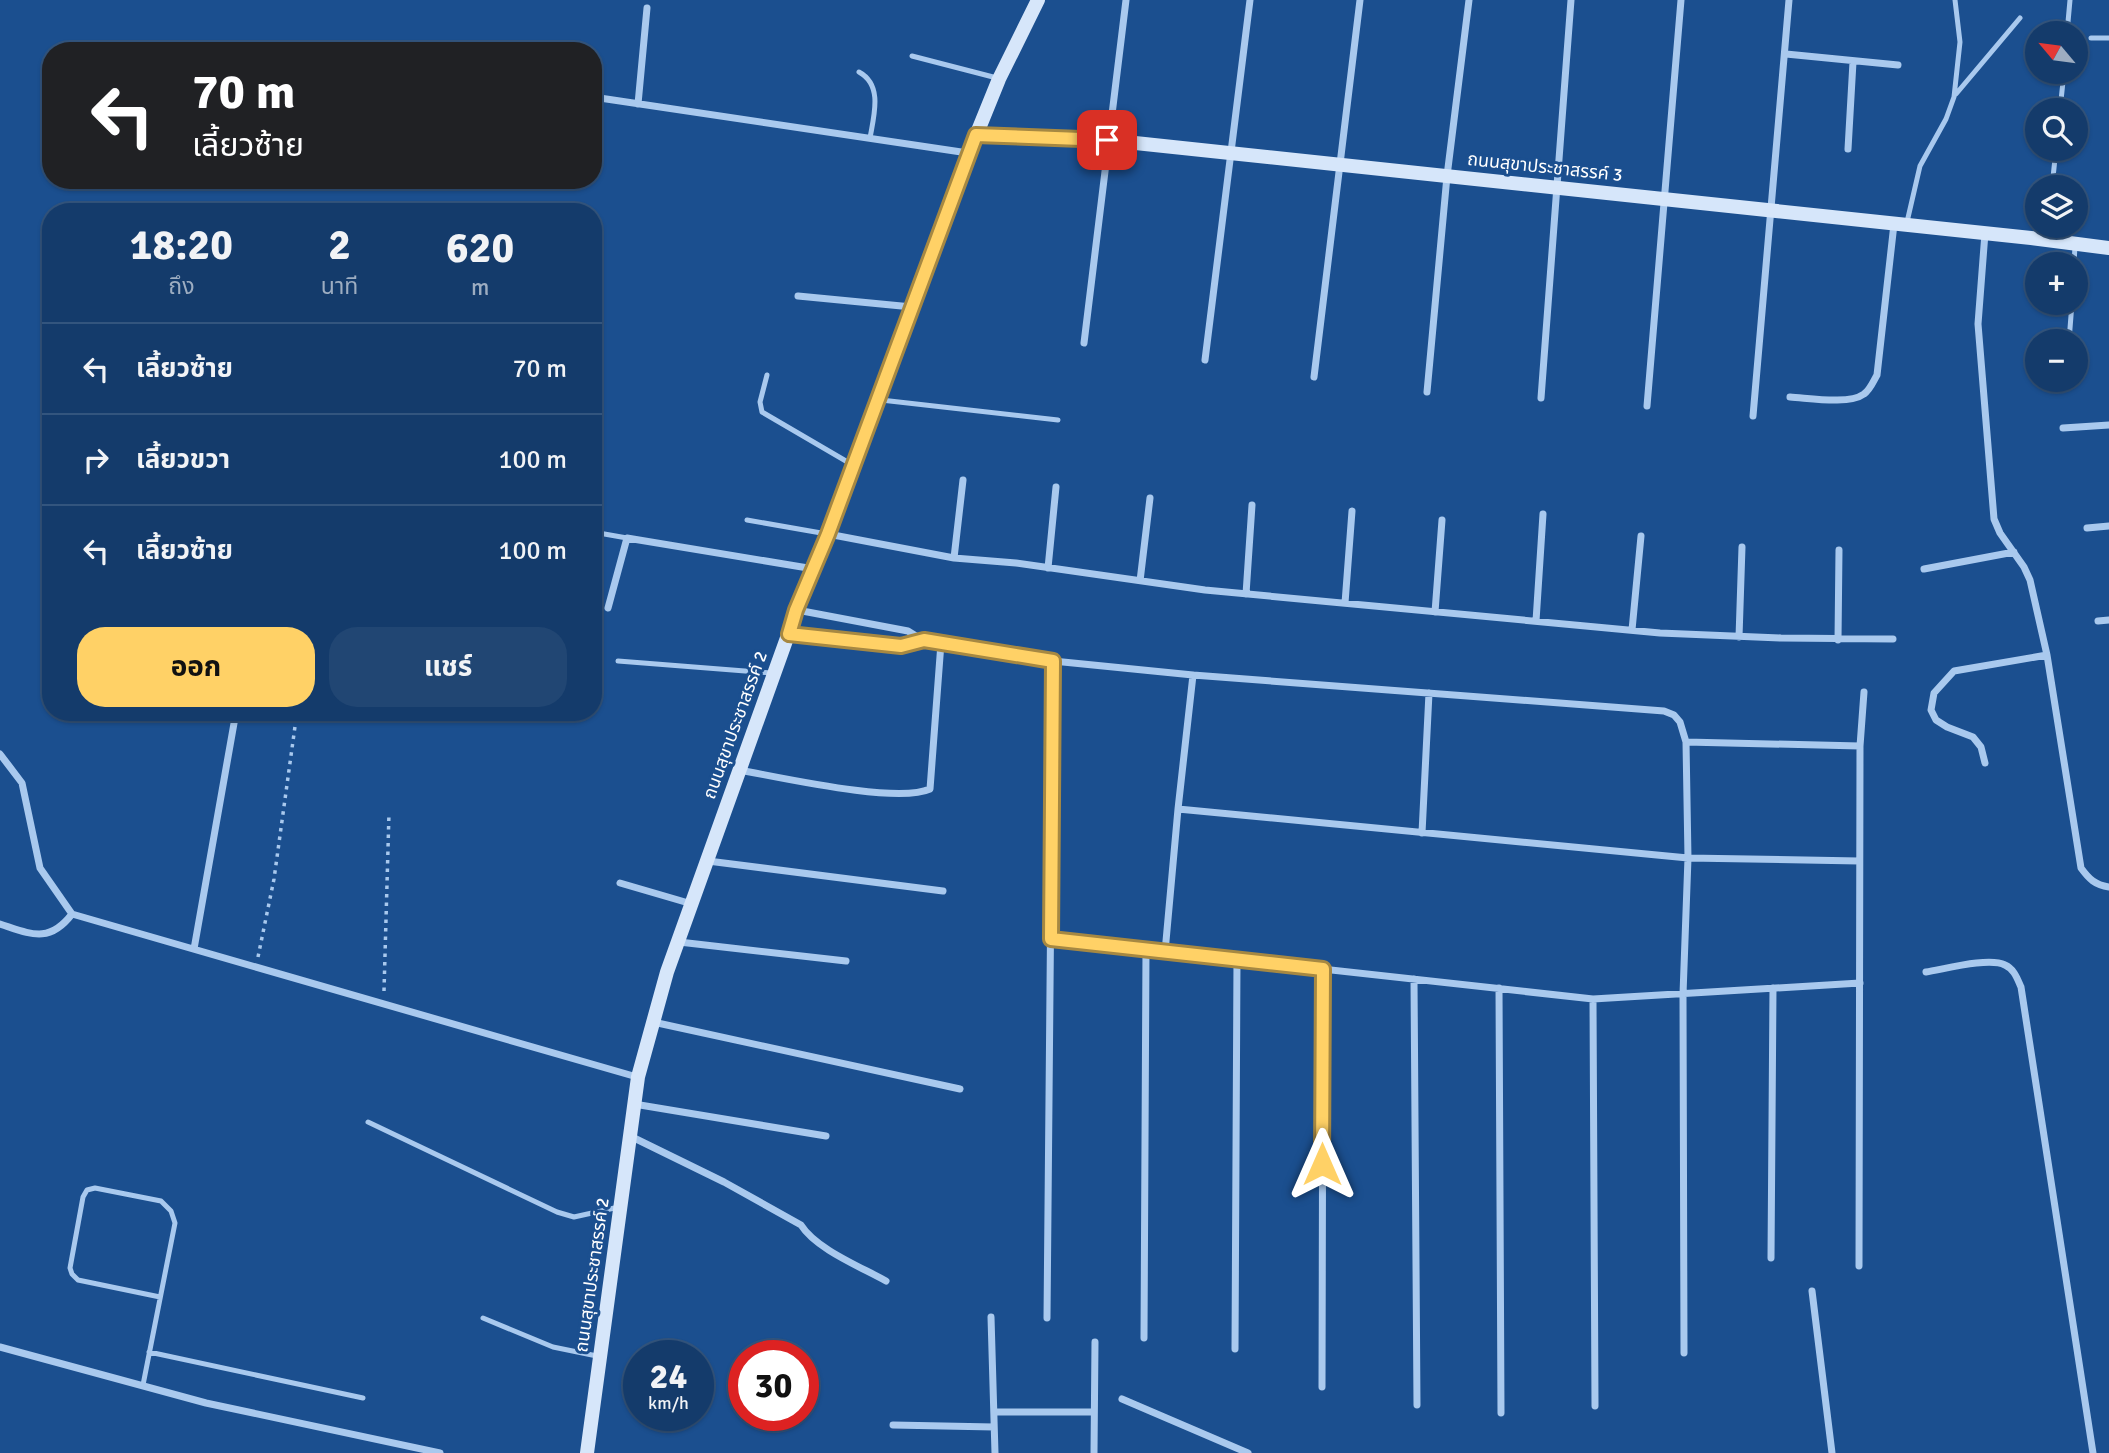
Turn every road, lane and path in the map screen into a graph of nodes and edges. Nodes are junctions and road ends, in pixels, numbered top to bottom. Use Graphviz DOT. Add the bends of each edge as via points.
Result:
graph roads {
  1 [pos="1038,0"];
  2 [pos="1126,0"];
  3 [pos="1250,0"];
  4 [pos="1360,0"];
  5 [pos="1469,0"];
  6 [pos="1570,0"];
  7 [pos="1681,0"];
  8 [pos="1789,0"];
  9 [pos="1955,0"];
  10 [pos="2070,0"];
  11 [pos="647,8"];
  12 [pos="2020,18"];
  13 [pos="2068,21"];
  14 [pos="2091,37"];
  15 [pos="2109,38"];
  16 [pos="1786,54"];
  17 [pos="912,56"];
  18 [pos="1853,62"];
  19 [pos="1898,65"];
  20 [pos="859,72"];
  21 [pos="999,79"];
  22 [pos="1954,97"];
  23 [pos="602,98"];
  24 [pos="638,104"];
  25 [pos="976,135"];
  26 [pos="870,138"];
  27 [pos="1107,140"];
  28 [pos="1848,149"];
  29 [pos="969,153"];
  30 [pos="1231,153"];
  31 [pos="1340,165"];
  32 [pos="1447,176"];
  33 [pos="1556,188"];
  34 [pos="1664,200"];
  35 [pos="1771,211"];
  36 [pos="1901,224"];
  37 [pos="1985,233"];
  38 [pos="2025,233"];
  39 [pos="2061,238"];
  40 [pos="2076,244"];
  41 [pos="2109,248"];
  42 [pos="2075,252"];
  43 [pos="799,296"];
  44 [pos="912,307"];
  45 [pos="1084,343"];
  46 [pos="1205,360"];
  47 [pos="767,375"];
  48 [pos="1314,377"];
  49 [pos="1427,392"];
  50 [pos="1790,397"];
  51 [pos="1541,398"];
  52 [pos="877,400"];
  53 [pos="1647,406"];
  54 [pos="1753,416"];
  55 [pos="1058,420"];
  56 [pos="2109,425"];
  57 [pos="2063,428"];
  58 [pos="853,465"];
  59 [pos="963,480"];
  60 [pos="1056,487"];
  61 [pos="1150,498"];
  62 [pos="1252,505"];
  63 [pos="1352,511"];
  64 [pos="1543,514"];
  65 [pos="747,520"];
  66 [pos="1442,520"];
  67 [pos="2109,526"];
  68 [pos="2087,528"];
  69 [pos="602,534"];
  70 [pos="828,534"];
  71 [pos="1642,536"];
  72 [pos="627,538"];
  73 [pos="1742,547"];
  74 [pos="1839,550"];
  75 [pos="2014,552"];
  76 [pos="954,558"];
  77 [pos="1048,568"];
  78 [pos="814,569"];
  79 [pos="1924,569"];
  80 [pos="1140,581"];
  81 [pos="1246,594"];
  82 [pos="1345,603"];
  83 [pos="608,608"];
  84 [pos="796,610"];
  85 [pos="1435,612"];
  86 [pos="2109,620"];
  87 [pos="1536,621"];
  88 [pos="2098,621"];
  89 [pos="1632,630"];
  90 [pos="789,634"];
  91 [pos="1739,637"];
  92 [pos="1893,639"];
  93 [pos="924,640"];
  94 [pos="1838,640"];
  95 [pos="941,643"];
  96 [pos="2047,654"];
  97 [pos="1053,661"];
  98 [pos="618,662"];
  99 [pos="774,673"];
  100 [pos="1193,675"];
  101 [pos="1864,692"];
  102 [pos="1429,693"];
  103 [pos="234,721"];
  104 [pos="296,721"];
  105 [pos="1686,742"];
  106 [pos="1860,746"];
  107 [pos="0,754"];
  108 [pos="1985,763"];
  109 [pos="739,770"];
  110 [pos="1178,809"];
  111 [pos="388,813"];
  112 [pos="1422,833"];
  113 [pos="1688,858"];
  114 [pos="707,861"];
  115 [pos="1859,861"];
  116 [pos="620,883"];
  117 [pos="2109,887"];
  118 [pos="943,891"];
  119 [pos="692,904"];
  120 [pos="72,914"];
  121 [pos="0,924"];
  122 [pos="1051,939"];
  123 [pos="678,942"];
  124 [pos="194,949"];
  125 [pos="1146,949"];
  126 [pos="1165,952"];
  127 [pos="1237,960"];
  128 [pos="846,961"];
  129 [pos="256,966"];
  130 [pos="1323,969"];
  131 [pos="1926,972"];
  132 [pos="1413,979"];
  133 [pos="1860,983"];
  134 [pos="1499,988"];
  135 [pos="1773,988"];
  136 [pos="1683,994"];
  137 [pos="1593,999"];
  138 [pos="384,1003"];
  139 [pos="653,1022"];
  140 [pos="638,1077"];
  141 [pos="960,1089"];
  142 [pos="634,1104"];
  143 [pos="368,1122"];
  144 [pos="630,1136"];
  145 [pos="826,1136"];
  146 [pos="621,1206"];
  147 [pos="1771,1258"];
  148 [pos="1859,1266"];
  149 [pos="886,1281"];
  150 [pos="1812,1291"];
  151 [pos="160,1297"];
  152 [pos="991,1317"];
  153 [pos="483,1318"];
  154 [pos="1047,1318"];
  155 [pos="1144,1338"];
  156 [pos="1096,1342"];
  157 [pos="0,1347"];
  158 [pos="1235,1349"];
  159 [pos="149,1352"];
  160 [pos="1684,1353"];
  161 [pos="600,1356"];
  162 [pos="143,1385"];
  163 [pos="1322,1387"];
  164 [pos="363,1398"];
  165 [pos="1122,1399"];
  166 [pos="1417,1405"];
  167 [pos="1595,1406"];
  168 [pos="994,1412"];
  169 [pos="1094,1412"];
  170 [pos="1501,1413"];
  171 [pos="893,1425"];
  172 [pos="994,1427"];
  173 [pos="440,1453"];
  174 [pos="587,1453"];
  175 [pos="995,1453"];
  176 [pos="1094,1453"];
  177 [pos="1248,1453"];
  178 [pos="1832,1453"];
  179 [pos="2093,1453"];
  1 -- 21 [label="street, ถนนสุขาประชาสรรค์ 2"];
  2 -- 27 [label="street"];
  3 -- 30 [label="street"];
  4 -- 31 [label="street"];
  5 -- 32 [label="street"];
  6 -- 33 [label="street"];
  7 -- 34 [label="street"];
  8 -- 16 [label="street"];
  9 -- 22 [label="lane" via="1961,42"];
  10 -- 13 [label="lane"];
  11 -- 24 [label="street"];
  12 -- 22 [label="lane"];
  14 -- 15 [label="lane"];
  16 -- 18 [label="street"];
  16 -- 35 [label="street"];
  17 -- 21 [label="lane"];
  18 -- 19 [label="street"];
  18 -- 28 [label="street"];
  20 -- 26 [label="lane" via="868,77 876,102"];
  21 -- 25 [label="street, ถนนสุขาประชาสรรค์ 2"];
  22 -- 36 [label="lane" via="1920,166"];
  23 -- 24 [label="street"];
  24 -- 26 [label="street"];
  25 -- 27 [label="street, ถนนสุขาประชาสรรค์ 3"];
  25 -- 29 [label="street, ถนนสุขาประชาสรรค์ 2"];
  26 -- 29 [label="street"];
  27 -- 30 [label="street, ถนนสุขาประชาสรรค์ 3"];
  27 -- 45 [label="street"];
  29 -- 44 [label="street, ถนนสุขาประชาสรรค์ 2"];
  30 -- 31 [label="street, ถนนสุขาประชาสรรค์ 3"];
  30 -- 46 [label="street"];
  31 -- 32 [label="street, ถนนสุขาประชาสรรค์ 3"];
  31 -- 48 [label="street"];
  32 -- 33 [label="street, ถนนสุขาประชาสรรค์ 3"];
  32 -- 49 [label="street"];
  33 -- 34 [label="street, ถนนสุขาประชาสรรค์ 3"];
  33 -- 51 [label="street"];
  34 -- 35 [label="street, ถนนสุขาประชาสรรค์ 3"];
  34 -- 53 [label="street"];
  35 -- 36 [label="street, ถนนสุขาประชาสรรค์ 3"];
  35 -- 54 [label="street"];
  36 -- 37 [label="street, ถนนสุขาประชาสรรค์ 3"];
  36 -- 50 [label="street" via="1877,375 1871,386 1853,399"];
  37 -- 38 [label="street, ถนนสุขาประชาสรรค์ 3"];
  37 -- 75 [label="street" via="1978,324 1994,519"];
  39 -- 40 [label="street, ถนนสุขาประชาสรรค์ 3"];
  40 -- 41 [label="street, ถนนสุขาประชาสรรค์ 3"];
  40 -- 42 [label="lane"];
  43 -- 44 [label="street"];
  44 -- 52 [label="street, ถนนสุขาประชาสรรค์ 2"];
  47 -- 58 [label="lane" via="762,412"];
  52 -- 55 [label="lane"];
  52 -- 58 [label="street, ถนนสุขาประชาสรรค์ 2"];
  56 -- 57 [label="street"];
  58 -- 70 [label="street, ถนนสุขาประชาสรรค์ 2"];
  59 -- 76 [label="street"];
  60 -- 77 [label="street"];
  61 -- 80 [label="street"];
  62 -- 81 [label="street"];
  63 -- 82 [label="street"];
  64 -- 87 [label="street"];
  65 -- 70 [label="lane"];
  66 -- 85 [label="street"];
  67 -- 68 [label="street"];
  69 -- 72 [label="lane"];
  70 -- 76 [label="street"];
  70 -- 78 [label="street, ถนนสุขาประชาสรรค์ 2"];
  71 -- 89 [label="street"];
  72 -- 78 [label="street"];
  72 -- 83 [label="street"];
  73 -- 91 [label="street"];
  74 -- 94 [label="street"];
  75 -- 79 [label="street"];
  75 -- 96 [label="street" via="2030,580"];
  76 -- 77 [label="street"];
  77 -- 80 [label="street"];
  78 -- 84 [label="street, ถนนสุขาประชาสรรค์ 2"];
  80 -- 81 [label="street"];
  81 -- 82 [label="street"];
  82 -- 85 [label="street"];
  84 -- 90 [label="street, ถนนสุขาประชาสรรค์ 2"];
  84 -- 93 [label="street" via="908,631"];
  85 -- 87 [label="street"];
  86 -- 88 [label="street"];
  87 -- 89 [label="street"];
  89 -- 91 [label="street"];
  90 -- 93 [label="street" via="901,646"];
  90 -- 99 [label="street, ถนนสุขาประชาสรรค์ 2"];
  91 -- 94 [label="street"];
  92 -- 94 [label="street"];
  93 -- 95 [label="street"];
  95 -- 97 [label="street"];
  95 -- 109 [label="street" via="929,789 918,794 852,789"];
  96 -- 108 [label="street" via="1954,671 1934,693 1931,710 1936,720 1973,737"];
  96 -- 117 [label="street" via="2081,868 2099,886"];
  97 -- 100 [label="street"];
  97 -- 122 [label="street"];
  98 -- 99 [label="lane"];
  99 -- 109 [label="street, ถนนสุขาประชาสรรค์ 2"];
  100 -- 102 [label="street"];
  100 -- 110 [label="street"];
  101 -- 106 [label="street"];
  102 -- 105 [label="street" via="1664,712 1680,722"];
  102 -- 112 [label="street"];
  103 -- 124 [label="street"];
  104 -- 129 [label="path" via="274,878"];
  105 -- 106 [label="street"];
  105 -- 113 [label="street"];
  106 -- 115 [label="street"];
  107 -- 120 [label="street" via="22,783 40,868"];
  109 -- 114 [label="street, ถนนสุขาประชาสรรค์ 2"];
  110 -- 112 [label="street"];
  110 -- 126 [label="street"];
  111 -- 138 [label="path"];
  112 -- 113 [label="street"];
  113 -- 115 [label="street"];
  113 -- 136 [label="street"];
  114 -- 118 [label="street"];
  114 -- 119 [label="street, ถนนสุขาประชาสรรค์ 2"];
  115 -- 133 [label="street"];
  116 -- 119 [label="street"];
  119 -- 123 [label="street, ถนนสุขาประชาสรรค์ 2"];
  120 -- 121 [label="street" via="62,926 35,935"];
  120 -- 124 [label="street"];
  122 -- 125 [label="street"];
  122 -- 154 [label="street"];
  123 -- 128 [label="street"];
  123 -- 139 [label="street, ถนนสุขาประชาสรรค์ 2"];
  124 -- 129 [label="street"];
  125 -- 126 [label="street"];
  125 -- 155 [label="street"];
  126 -- 127 [label="street"];
  127 -- 130 [label="street"];
  127 -- 158 [label="street"];
  129 -- 138 [label="street"];
  130 -- 132 [label="street"];
  130 -- 163 [label="street"];
  131 -- 179 [label="street" via="1995,961 2007,965 2021,987"];
  132 -- 134 [label="street"];
  132 -- 166 [label="street"];
  133 -- 135 [label="street"];
  133 -- 148 [label="street"];
  134 -- 137 [label="street"];
  134 -- 170 [label="street"];
  135 -- 136 [label="street"];
  135 -- 147 [label="street"];
  136 -- 137 [label="street"];
  136 -- 160 [label="street"];
  137 -- 167 [label="street"];
  138 -- 140 [label="street"];
  139 -- 140 [label="street, ถนนสุขาประชาสรรค์ 2"];
  139 -- 141 [label="street"];
  140 -- 142 [label="street, ถนนสุขาประชาสรรค์ 2"];
  142 -- 144 [label="street, ถนนสุขาประชาสรรค์ 2"];
  142 -- 145 [label="street"];
  143 -- 146 [label="lane" via="557,1212 574,1217"];
  144 -- 146 [label="street, ถนนสุขาประชาสรรค์ 2"];
  144 -- 149 [label="street" via="724,1182"];
  146 -- 161 [label="street, ถนนสุขาประชาสรรค์ 2"];
  150 -- 178 [label="street"];
  151 -- 151 [label="lane" via="175,1223 171,1211 161,1201 87,1190 72,1274 78,1280"];
  151 -- 159 [label="lane"];
  152 -- 168 [label="street"];
  153 -- 161 [label="lane" via="553,1347"];
  156 -- 169 [label="street"];
  157 -- 162 [label="street"];
  159 -- 162 [label="lane"];
  159 -- 164 [label="lane"];
  161 -- 174 [label="street, ถนนสุขาประชาสรรค์ 2"];
  162 -- 173 [label="street"];
  165 -- 177 [label="street"];
  168 -- 169 [label="street"];
  168 -- 172 [label="street"];
  169 -- 176 [label="street"];
  171 -- 172 [label="street"];
  172 -- 175 [label="street"];
}
